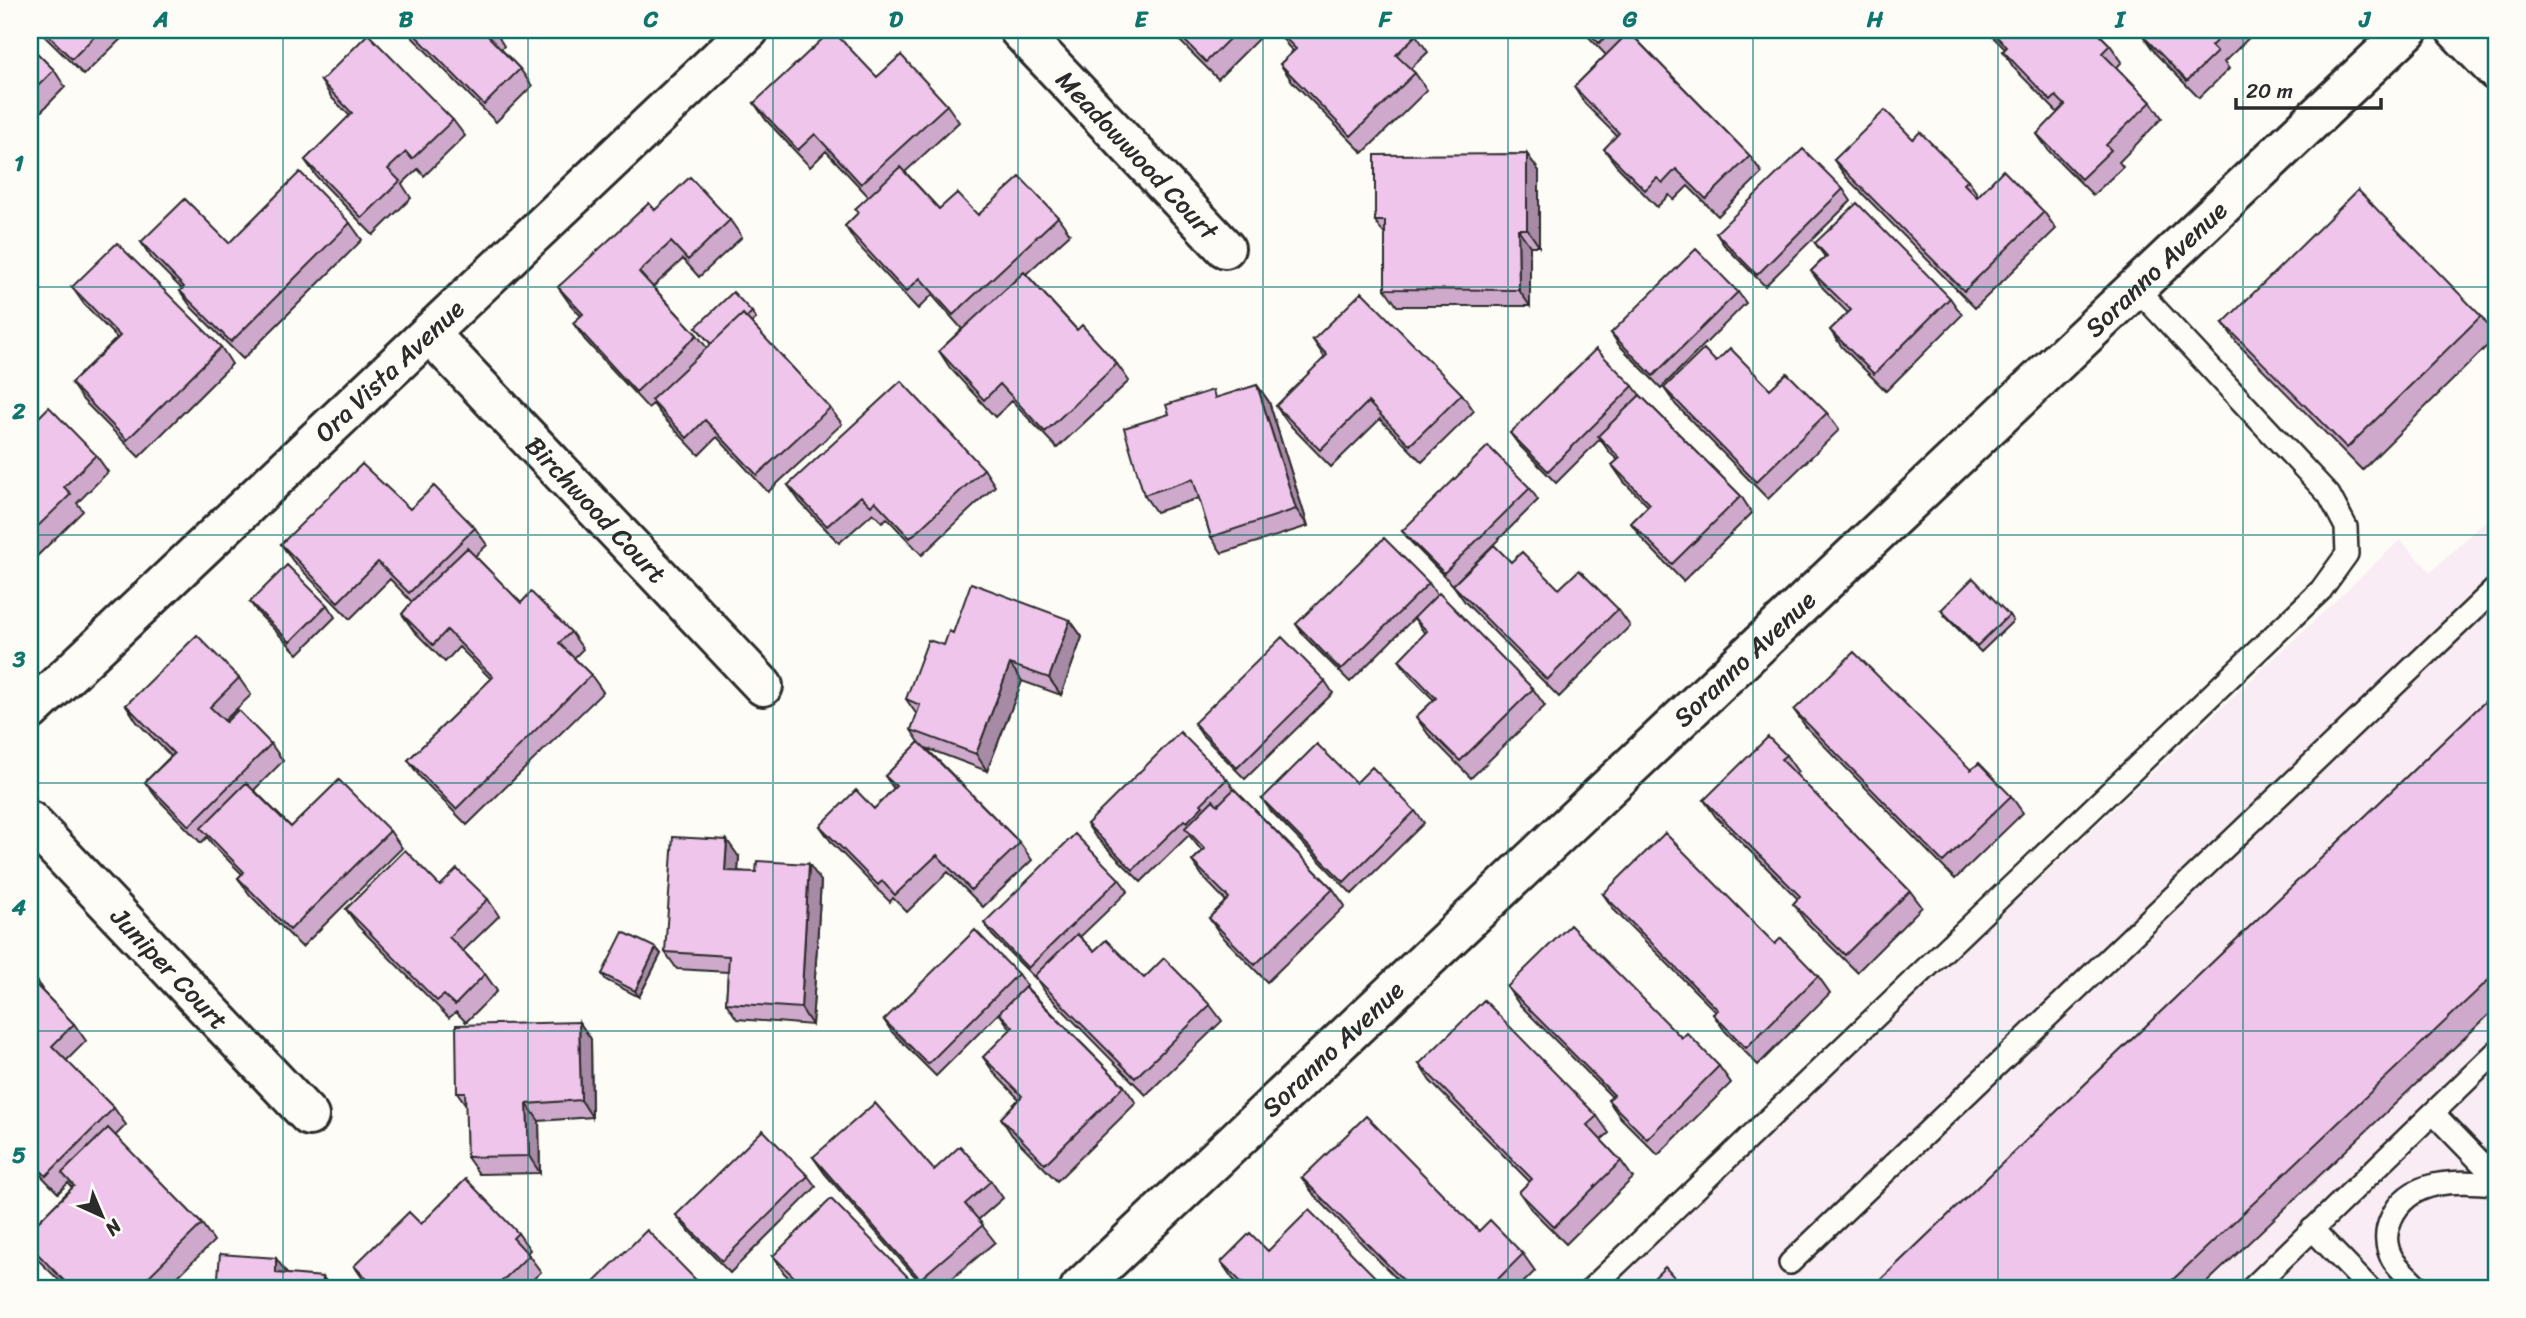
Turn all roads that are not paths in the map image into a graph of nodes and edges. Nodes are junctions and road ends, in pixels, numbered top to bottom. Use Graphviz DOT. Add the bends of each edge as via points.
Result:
graph roads {
  1 [pos="749,30"];
  2 [pos="1019,30"];
  3 [pos="2409,30"];
  4 [pos="2464,32"];
  5 [pos="2496,71"];
  6 [pos="1225,248"];
  7 [pos="2136,288"];
  8 [pos="429,333"];
  9 [pos="2496,588"];
  10 [pos="763,686"];
  11 [pos="30,711"];
  12 [pos="30,821"];
  13 [pos="2496,1052"];
  14 [pos="2433,1112"];
  15 [pos="309,1116"];
  16 [pos="2496,1178"];
  17 [pos="2496,1184"];
  18 [pos="2312,1229"];
  19 [pos="1790,1263"];
  20 [pos="1080,1288"];
  21 [pos="1592,1288"];
  22 [pos="2252,1288"];
  23 [pos="2369,1288"];
  24 [pos="2419,1288"];
  1 -- 8 [label="street, Ora Vista Avenue"];
  2 -- 6 [label="street, Meadowwood Court"];
  3 -- 7 [label="street, Soranno Avenue"];
  4 -- 5 [label="street"];
  7 -- 20 [label="street, Soranno Avenue"];
  7 -- 21 [label="lane" via="2329,495 2346,527 2347,554 2321,590"];
  8 -- 10 [label="street, Birchwood Court"];
  8 -- 11 [label="street, Ora Vista Avenue"];
  9 -- 19 [label="lane"];
  12 -- 15 [label="street, Juniper Court"];
  13 -- 14 [label="lane"];
  14 -- 16 [label="lane"];
  14 -- 18 [label="lane"];
  17 -- 24 [label="lane" via="2457,1181 2425,1186 2404,1199 2393,1213 2387,1227 2388,1251"];
  18 -- 22 [label="lane"];
  18 -- 23 [label="lane"];
}
